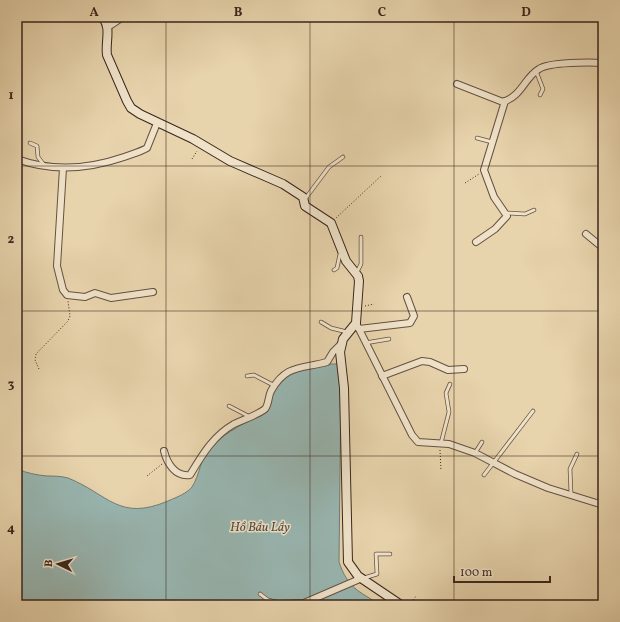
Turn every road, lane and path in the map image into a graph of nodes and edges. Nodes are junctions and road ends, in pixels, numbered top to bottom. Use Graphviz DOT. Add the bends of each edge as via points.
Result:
graph roads {
  1 [pos="102,17"];
  2 [pos="122,17"];
  3 [pos="108,26"];
  4 [pos="603,62"];
  5 [pos="536,71"];
  6 [pos="457,84"];
  7 [pos="540,95"];
  8 [pos="505,101"];
  9 [pos="157,123"];
  10 [pos="477,138"];
  11 [pos="492,142"];
  12 [pos="30,143"];
  13 [pos="201,144"];
  14 [pos="343,158"];
  15 [pos="17,159"];
  16 [pos="192,159"];
  17 [pos="45,166"];
  18 [pos="62,168"];
  19 [pos="484,170"];
  20 [pos="381,176"];
  21 [pos="465,183"];
  22 [pos="305,200"];
  23 [pos="534,210"];
  24 [pos="506,213"];
  25 [pos="330,223"];
  26 [pos="586,234"];
  27 [pos="361,237"];
  28 [pos="476,242"];
  29 [pos="603,248"];
  30 [pos="341,250"];
  31 [pos="334,270"];
  32 [pos="356,274"];
  33 [pos="154,292"];
  34 [pos="67,294"];
  35 [pos="407,297"];
  36 [pos="374,304"];
  37 [pos="357,308"];
  38 [pos="321,322"];
  39 [pos="357,326"];
  40 [pos="349,333"];
  41 [pos="389,339"];
  42 [pos="342,343"];
  43 [pos="365,343"];
  44 [pos="39,369"];
  45 [pos="464,369"];
  46 [pos="247,376"];
  47 [pos="382,376"];
  48 [pos="450,384"];
  49 [pos="275,386"];
  50 [pos="229,406"];
  51 [pos="533,411"];
  52 [pos="250,417"];
  53 [pos="482,442"];
  54 [pos="441,443"];
  55 [pos="164,451"];
  56 [pos="475,453"];
  57 [pos="577,454"];
  58 [pos="166,460"];
  59 [pos="492,463"];
  60 [pos="441,471"];
  61 [pos="484,475"];
  62 [pos="147,476"];
  63 [pos="571,496"];
  64 [pos="603,505"];
  65 [pos="390,554"];
  66 [pos="362,578"];
  67 [pos="260,594"];
  68 [pos="416,596"];
  69 [pos="288,604"];
  70 [pos="263,605"];
  71 [pos="401,605"];
  72 [pos="410,605"];
  1 -- 3 [label="street"];
  2 -- 3 [label="street"];
  3 -- 9 [label="street" via="107,55 127,101 131,108"];
  4 -- 5 [label="street" via="550,65"];
  5 -- 7 [label="lane" via="543,89"];
  5 -- 8 [label="street" via="522,90"];
  6 -- 8 [label="street"];
  8 -- 11 [label="street"];
  9 -- 13 [label="street"];
  9 -- 18 [label="street" via="151,143 142,151 95,165"];
  10 -- 11 [label="lane"];
  11 -- 19 [label="street"];
  12 -- 17 [label="lane" via="37,146 38,157"];
  13 -- 16 [label="path"];
  13 -- 22 [label="street" via="230,161 283,184"];
  14 -- 22 [label="lane" via="329,167"];
  15 -- 17 [label="street"];
  17 -- 18 [label="street"];
  18 -- 34 [label="street" via="57,266 63,290"];
  19 -- 21 [label="path"];
  19 -- 24 [label="street" via="494,197"];
  20 -- 25 [label="path"];
  22 -- 25 [label="street" via="305,206"];
  23 -- 24 [label="lane" via="525,214"];
  24 -- 28 [label="street" via="506,218 495,229"];
  25 -- 30 [label="street"];
  26 -- 29 [label="street"];
  27 -- 32 [label="lane" via="362,264"];
  30 -- 31 [label="lane" via="337,268"];
  30 -- 32 [label="street"];
  32 -- 37 [label="street" via="359,281"];
  33 -- 34 [label="street" via="111,298 95,293 85,296"];
  34 -- 44 [label="path" via="69,318 37,351 35,360"];
  35 -- 39 [label="street" via="414,313 414,319 410,323"];
  36 -- 37 [label="path"];
  37 -- 39 [label="street"];
  38 -- 40 [label="lane"];
  39 -- 40 [label="street"];
  39 -- 43 [label="street"];
  40 -- 42 [label="street"];
  41 -- 43 [label="lane"];
  42 -- 49 [label="street" via="328,362 294,368"];
  42 -- 66 [label="street" via="340,352 344,388 347,555 353,570"];
  43 -- 47 [label="street"];
  45 -- 47 [label="street" via="448,370 430,362 422,362"];
  46 -- 49 [label="lane" via="254,375"];
  47 -- 54 [label="street" via="415,439 422,443"];
  48 -- 54 [label="lane" via="446,393 449,412"];
  49 -- 52 [label="street" via="265,409"];
  50 -- 52 [label="lane"];
  51 -- 59 [label="lane"];
  52 -- 58 [label="street" via="218,435 200,456 190,475 184,475 174,469"];
  53 -- 56 [label="lane"];
  54 -- 56 [label="street"];
  54 -- 60 [label="path"];
  55 -- 58 [label="street"];
  56 -- 59 [label="street"];
  57 -- 63 [label="lane" via="570,469"];
  58 -- 62 [label="path"];
  59 -- 61 [label="lane"];
  59 -- 63 [label="street"];
  63 -- 64 [label="street"];
  65 -- 66 [label="lane" via="376,554 377,574"];
  66 -- 69 [label="street" via="304,603"];
  66 -- 71 [label="street"];
  67 -- 69 [label="lane" via="270,601"];
  68 -- 72 [label="path"];
  69 -- 70 [label="street"];
}
